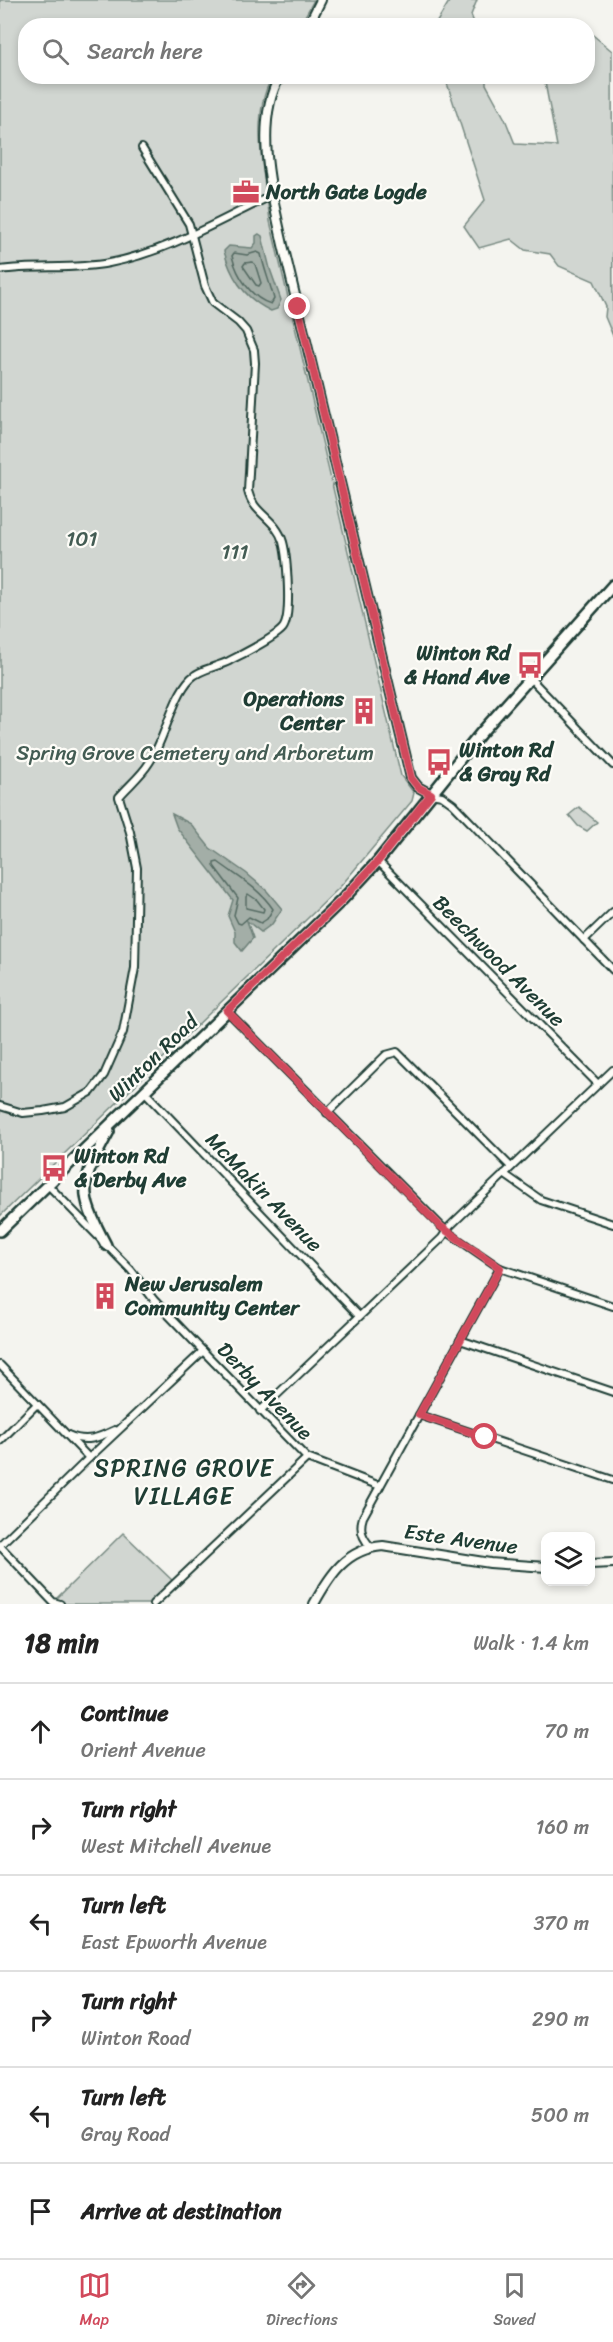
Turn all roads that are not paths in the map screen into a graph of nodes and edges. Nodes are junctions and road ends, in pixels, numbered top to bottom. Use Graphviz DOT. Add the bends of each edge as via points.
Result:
graph roads {
  1 [pos="321,0"];
  2 [pos="312,18"];
  3 [pos="276,84"];
  4 [pos="142,148"];
  5 [pos="273,195"];
  6 [pos="193,234"];
  7 [pos="0,270"];
  8 [pos="613,585"];
  9 [pos="530,678"];
  10 [pos="613,765"];
  11 [pos="431,794"];
  12 [pos="378,861"];
  13 [pos="613,912"];
  14 [pos="584,940"];
  15 [pos="613,970"];
  16 [pos="227,1011"];
  17 [pos="613,1070"];
  18 [pos="597,1084"];
  19 [pos="144,1091"];
  20 [pos="0,1106"];
  21 [pos="327,1113"];
  22 [pos="114,1121"];
  23 [pos="511,1167"];
  24 [pos="504,1174"];
  25 [pos="48,1185"];
  26 [pos="613,1224"];
  27 [pos="0,1231"];
  28 [pos="446,1231"];
  29 [pos="106,1245"];
  30 [pos="500,1268"];
  31 [pos="613,1306"];
  32 [pos="359,1316"];
  33 [pos="460,1340"];
  34 [pos="203,1351"];
  35 [pos="0,1365"];
  36 [pos="613,1392"];
  37 [pos="37,1404"];
  38 [pos="260,1411"];
  39 [pos="419,1415"];
  40 [pos="122,1428"];
  41 [pos="61,1429"];
  42 [pos="0,1441"];
  43 [pos="89,1458"];
  44 [pos="307,1458"];
  45 [pos="613,1480"];
  46 [pos="380,1486"];
  47 [pos="0,1545"];
  48 [pos="371,1546"];
  49 [pos="613,1563"];
  50 [pos="595,1564"];
  51 [pos="541,1566"];
  52 [pos="60,1604"];
  53 [pos="153,1604"];
  54 [pos="314,1604"];
  1 -- 2 [label="street"];
  3 -- 5 [label="street" via="266,122"];
  4 -- 6 [label="street"];
  5 -- 6 [label="street"];
  5 -- 11 [label="street" via="411,778"];
  6 -- 7 [label="street" via="139,257 107,264"];
  6 -- 20 [label="street" via="213,303 246,331 254,350 248,491 252,504 276,525 282,541 287,580 286,620 280,631 266,640 192,677 150,763 119,797 137,868 135,968 123,1032 104,1075 91,1092 65,1107 23,1113"];
  8 -- 9 [label="main road, Winton Road"];
  9 -- 10 [label="street"];
  9 -- 11 [label="main road, Winton Road"];
  11 -- 12 [label="main road, Winton Road"];
  11 -- 14 [label="street" via="453,804"];
  12 -- 16 [label="main road, Winton Road"];
  12 -- 18 [label="street, Beechwood Avenue"];
  13 -- 14 [label="street"];
  14 -- 15 [label="street"];
  16 -- 19 [label="main road, Winton Road"];
  16 -- 21 [label="street"];
  17 -- 18 [label="street"];
  18 -- 23 [label="street"];
  19 -- 22 [label="main road, Winton Road"];
  19 -- 32 [label="street, McMakin Avenue"];
  21 -- 23 [label="street" via="386,1055 397,1052"];
  21 -- 28 [label="street"];
  22 -- 25 [label="main road, Winton Road"];
  22 -- 29 [label="main road" via="85,1182 90,1214"];
  23 -- 24 [label="street"];
  24 -- 26 [label="street" via="541,1200"];
  24 -- 28 [label="street"];
  25 -- 27 [label="main road, Winton Road"];
  25 -- 29 [label="street, Derby Avenue"];
  28 -- 30 [label="street"];
  28 -- 32 [label="street"];
  29 -- 34 [label="street, Derby Avenue"];
  30 -- 31 [label="street"];
  30 -- 33 [label="street"];
  32 -- 38 [label="street"];
  33 -- 36 [label="street"];
  33 -- 39 [label="street"];
  34 -- 38 [label="street, Derby Avenue"];
  34 -- 40 [label="street"];
  35 -- 37 [label="street"];
  37 -- 41 [label="street"];
  37 -- 42 [label="street"];
  38 -- 44 [label="street, Derby Avenue"];
  39 -- 45 [label="street"];
  39 -- 46 [label="street"];
  40 -- 41 [label="street" via="89,1440 78,1439"];
  40 -- 43 [label="street"];
  41 -- 43 [label="street"];
  43 -- 47 [label="street"];
  44 -- 46 [label="street, Derby Avenue"];
  44 -- 53 [label="street"];
  46 -- 48 [label="street" via="361,1526"];
  47 -- 52 [label="street" via="53,1602"];
  48 -- 51 [label="street, Este Avenue" via="490,1563"];
  48 -- 54 [label="street" via="337,1567"];
  49 -- 50 [label="street"];
}
